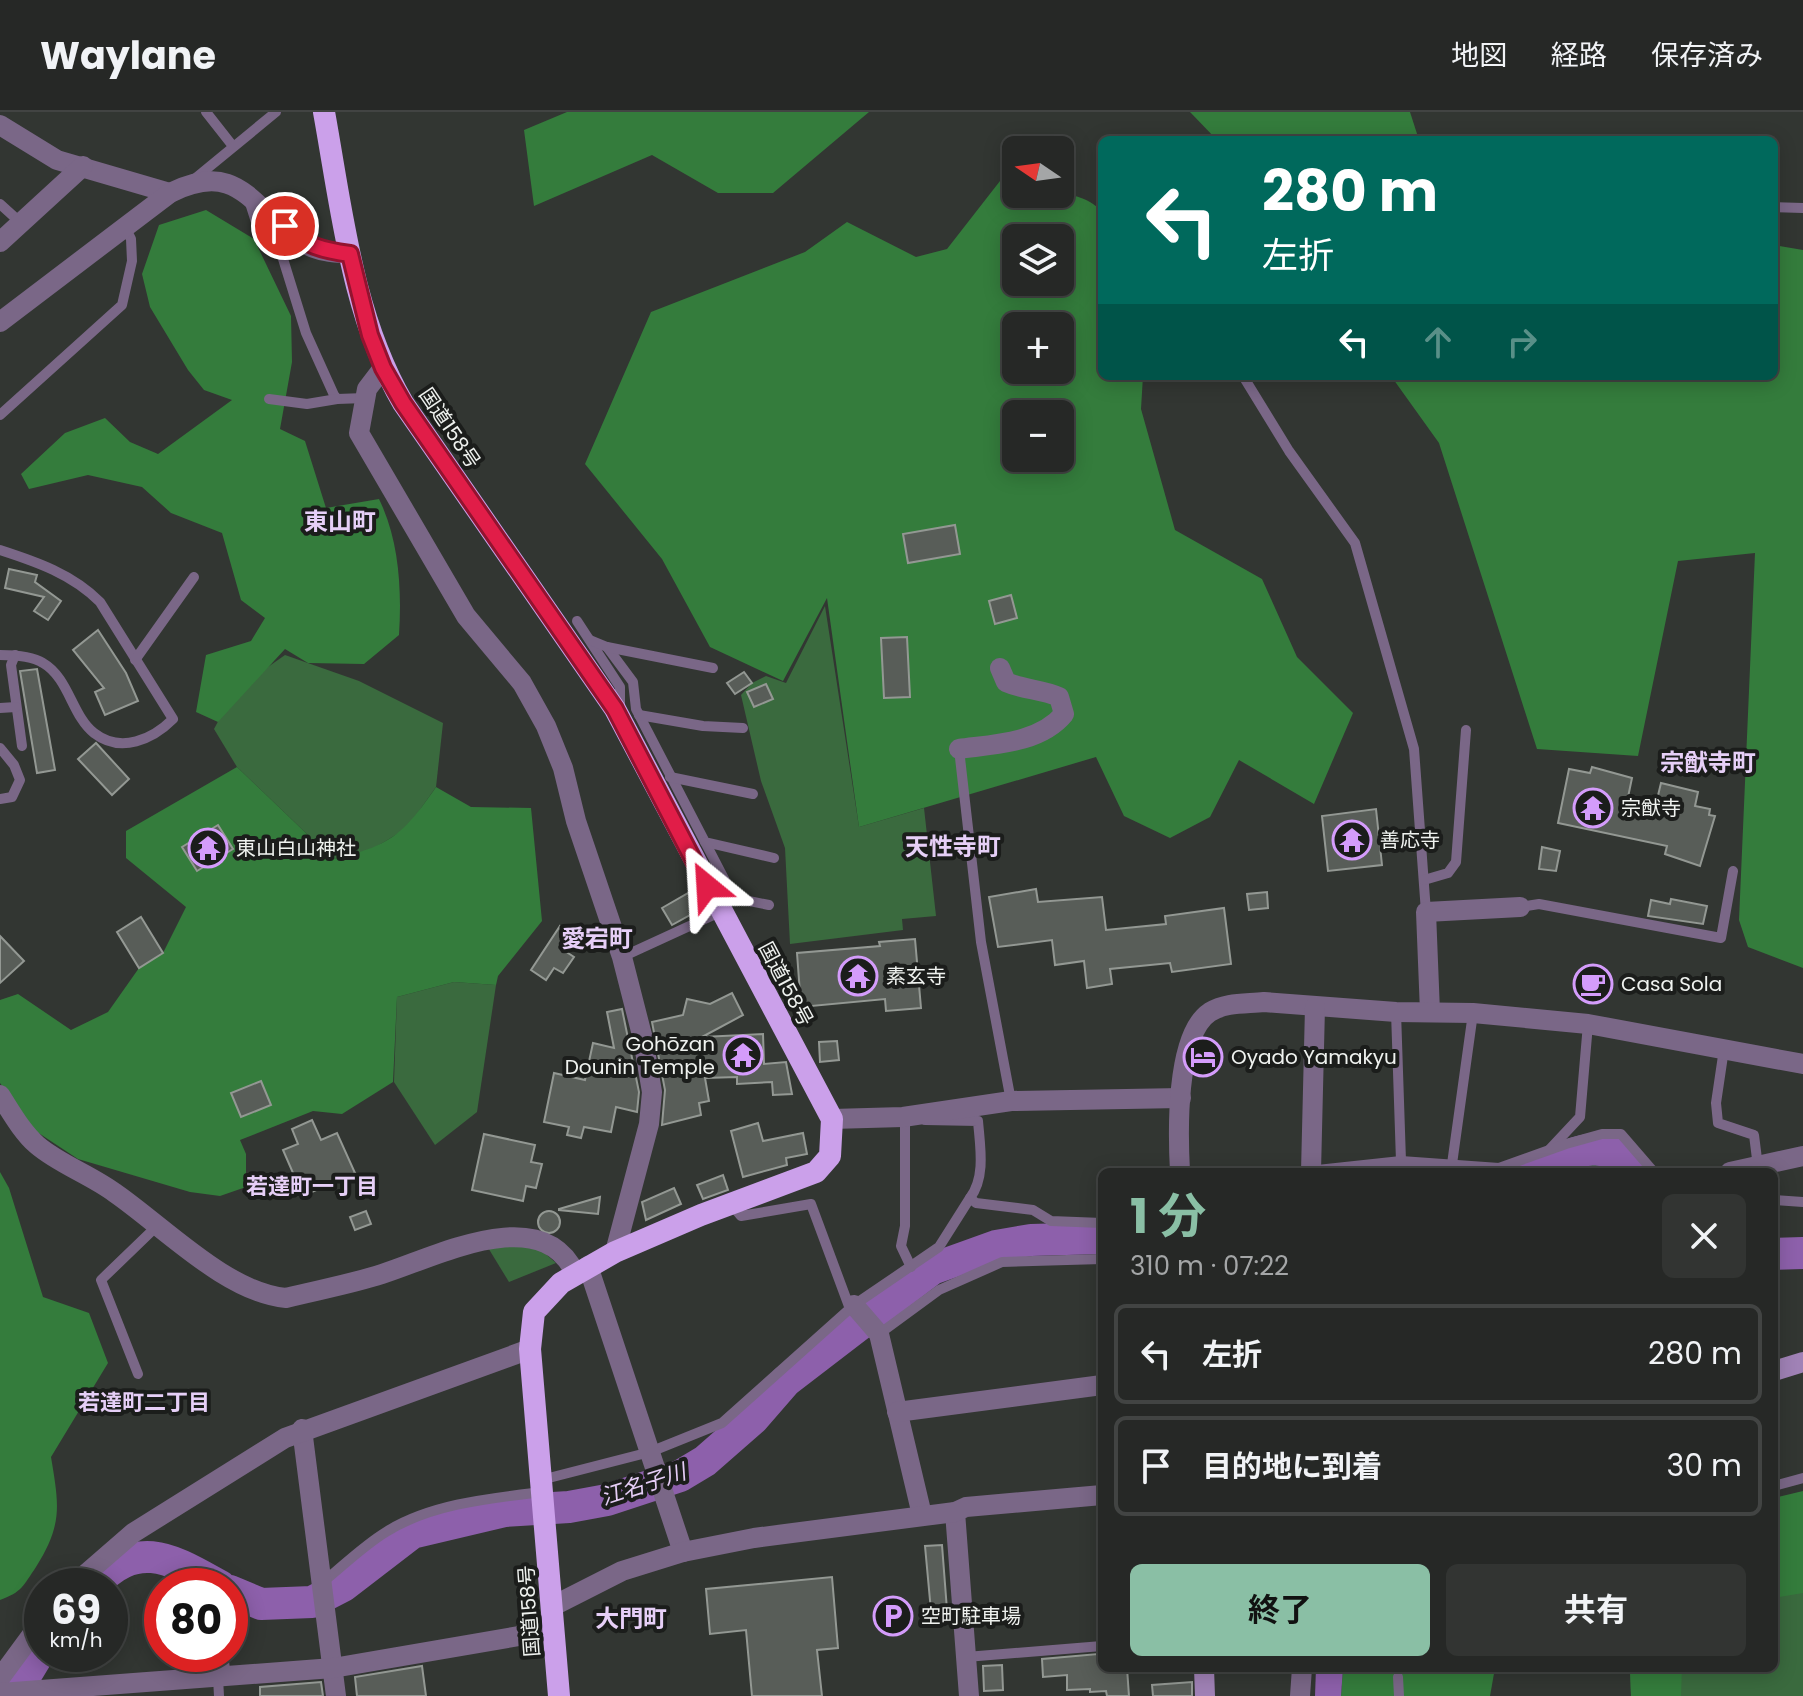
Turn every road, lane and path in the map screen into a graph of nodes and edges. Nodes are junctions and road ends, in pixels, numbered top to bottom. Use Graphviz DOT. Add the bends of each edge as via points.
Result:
graph roads {
  1 [pos="206,112"];
  2 [pos="276,112"];
  3 [pos="324,112"];
  4 [pos="0,125"];
  5 [pos="232,145"];
  6 [pos="83,166"];
  7 [pos="190,183"];
  8 [pos="170,193"];
  9 [pos="248,196"];
  10 [pos="0,204"];
  11 [pos="1778,207"];
  12 [pos="1803,208"];
  13 [pos="21,223"];
  14 [pos="125,227"];
  15 [pos="0,242"];
  16 [pos="350,254"];
  17 [pos="0,322"];
  18 [pos="383,368"];
  19 [pos="1245,380"];
  20 [pos="365,398"];
  21 [pos="269,399"];
  22 [pos="337,399"];
  23 [pos="0,415"];
  24 [pos="0,550"];
  25 [pos="194,577"];
  26 [pos="577,621"];
  27 [pos="590,640"];
  28 [pos="607,647"];
  29 [pos="0,655"];
  30 [pos="15,655"];
  31 [pos="135,660"];
  32 [pos="713,668"];
  33 [pos="1000,668"];
  34 [pos="16,707"];
  35 [pos="0,708"];
  36 [pos="615,709"];
  37 [pos="639,715"];
  38 [pos="743,728"];
  39 [pos="1466,730"];
  40 [pos="22,746"];
  41 [pos="0,748"];
  42 [pos="959,749"];
  43 [pos="670,777"];
  44 [pos="753,794"];
  45 [pos="0,799"];
  46 [pos="705,842"];
  47 [pos="774,858"];
  48 [pos="1733,871"];
  49 [pos="1424,880"];
  50 [pos="769,905"];
  51 [pos="1520,907"];
  52 [pos="720,912"];
  53 [pos="1426,912"];
  54 [pos="622,957"];
  55 [pos="1315,1007"];
  56 [pos="1396,1012"];
  57 [pos="1430,1012"];
  58 [pos="1473,1013"];
  59 [pos="1588,1024"];
  60 [pos="1724,1049"];
  61 [pos="1803,1064"];
  62 [pos="0,1095"];
  63 [pos="1181,1098"];
  64 [pos="1011,1101"];
  65 [pos="903,1117"];
  66 [pos="832,1119"];
  67 [pos="1549,1150"];
  68 [pos="1803,1156"];
  69 [pos="1401,1161"];
  70 [pos="1452,1164"];
  71 [pos="1532,1166"];
  72 [pos="1758,1167"];
  73 [pos="1180,1168"];
  74 [pos="1310,1168"];
  75 [pos="1337,1168"];
  76 [pos="1650,1168"];
  77 [pos="1752,1168"];
  78 [pos="970,1198"];
  79 [pos="1778,1200"];
  80 [pos="1803,1202"];
  81 [pos="731,1204"];
  82 [pos="1098,1223"];
  83 [pos="158,1225"];
  84 [pos="615,1252"];
  85 [pos="1098,1259"];
  86 [pos="911,1267"];
  87 [pos="581,1270"];
  88 [pos="864,1318"];
  89 [pos="530,1349"];
  90 [pos="1803,1362"];
  91 [pos="1778,1370"];
  92 [pos="138,1374"];
  93 [pos="1098,1386"];
  94 [pos="897,1412"];
  95 [pos="302,1429"];
  96 [pos="650,1452"];
  97 [pos="1803,1478"];
  98 [pos="1778,1485"];
  99 [pos="1098,1495"];
  100 [pos="543,1498"];
  101 [pos="955,1512"];
  102 [pos="922,1515"];
  103 [pos="683,1552"];
  104 [pos="93,1568"];
  105 [pos="322,1583"];
  106 [pos="553,1606"];
  107 [pos="554,1630"];
  108 [pos="24,1645"];
  109 [pos="1098,1646"];
  110 [pos="966,1657"];
  111 [pos="333,1668"];
  112 [pos="1204,1672"];
  113 [pos="1302,1672"];
  114 [pos="1398,1677"];
  115 [pos="0,1678"];
  116 [pos="221,1684"];
  117 [pos="114,1691"];
  118 [pos="0,1693"];
  119 [pos="30,1693"];
  120 [pos="336,1696"];
  121 [pos="559,1696"];
  122 [pos="969,1696"];
  123 [pos="1205,1696"];
  124 [pos="1300,1696"];
  125 [pos="1399,1696"];
  1 -- 5 [label="lane"];
  2 -- 5 [label="lane"];
  3 -- 16 [label="highway, 国道158号"];
  4 -- 6 [label="street" via="40,152"];
  5 -- 7 [label="lane"];
  6 -- 8 [label="street"];
  6 -- 13 [label="street"];
  7 -- 8 [label="street"];
  7 -- 9 [label="street" via="219,179"];
  8 -- 14 [label="street"];
  9 -- 16 [label="street" via="300,241 316,250"];
  9 -- 22 [label="lane" via="256,222 279,246 306,333"];
  10 -- 13 [label="lane"];
  11 -- 12 [label="lane"];
  13 -- 15 [label="street"];
  14 -- 17 [label="street"];
  14 -- 23 [label="lane" via="132,261 122,305"];
  16 -- 18 [label="highway, 国道158号"];
  18 -- 20 [label="street"];
  18 -- 36 [label="highway, 国道158号"];
  19 -- 49 [label="lane" via="1355,543 1414,749"];
  20 -- 22 [label="lane"];
  20 -- 54 [label="street" via="359,433 369,454 466,616 522,683 546,726"];
  21 -- 22 [label="lane" via="307,404"];
  24 -- 31 [label="lane" via="39,563 87,590"];
  25 -- 31 [label="lane"];
  26 -- 27 [label="lane"];
  27 -- 28 [label="lane"];
  27 -- 36 [label="lane" via="620,687"];
  28 -- 32 [label="lane"];
  28 -- 37 [label="lane" via="633,682"];
  29 -- 30 [label="lane"];
  30 -- 31 [label="lane" via="44,663 93,733 122,744 150,736 173,719"];
  30 -- 34 [label="lane" via="11,665"];
  33 -- 42 [label="street" via="1006,682 1024,691 1059,697 1064,714 1054,726 1013,742"];
  34 -- 35 [label="lane"];
  34 -- 40 [label="lane"];
  36 -- 52 [label="highway, 国道158号"];
  37 -- 38 [label="lane"];
  37 -- 43 [label="lane"];
  39 -- 49 [label="lane" via="1456,862 1448,873"];
  41 -- 45 [label="lane" via="20,780 12,797"];
  42 -- 64 [label="lane" via="981,942"];
  43 -- 44 [label="lane"];
  43 -- 46 [label="lane"];
  46 -- 47 [label="lane"];
  46 -- 50 [label="lane" via="734,898"];
  48 -- 51 [label="lane" via="1721,938 1539,904"];
  49 -- 53 [label="lane"];
  51 -- 53 [label="street"];
  52 -- 54 [label="lane"];
  52 -- 66 [label="highway, 国道158号"];
  53 -- 57 [label="street"];
  54 -- 84 [label="street" via="652,1092 649,1124"];
  55 -- 56 [label="street"];
  55 -- 63 [label="street" via="1264,1002 1225,1005 1208,1014 1188,1049"];
  55 -- 74 [label="street"];
  56 -- 57 [label="street"];
  56 -- 69 [label="lane"];
  57 -- 58 [label="street"];
  58 -- 59 [label="street"];
  58 -- 70 [label="lane"];
  59 -- 60 [label="street"];
  59 -- 67 [label="lane" via="1580,1117"];
  60 -- 61 [label="street"];
  60 -- 72 [label="lane" via="1718,1123 1754,1135"];
  62 -- 83 [label="street" via="42,1149 114,1191"];
  63 -- 64 [label="street"];
  63 -- 73 [label="street"];
  64 -- 65 [label="street"];
  65 -- 66 [label="street"];
  65 -- 78 [label="lane" via="978,1121 980,1171"];
  65 -- 86 [label="lane" via="901,1246"];
  66 -- 81 [label="highway, 国道158号" via="832,1144 816,1172"];
  67 -- 71 [label="lane"];
  67 -- 76 [label="lane" via="1602,1134 1621,1134"];
  68 -- 72 [label="street"];
  69 -- 70 [label="lane"];
  69 -- 75 [label="lane"];
  70 -- 71 [label="lane"];
  72 -- 77 [label="street"];
  78 -- 82 [label="lane" via="1033,1210 1051,1221"];
  78 -- 86 [label="lane" via="939,1247"];
  79 -- 80 [label="lane"];
  81 -- 84 [label="highway, 国道158号"];
  81 -- 88 [label="lane" via="741,1216 811,1204"];
  83 -- 87 [label="street" via="235,1280 275,1297 379,1275 506,1236 561,1251"];
  83 -- 92 [label="lane" via="101,1280"];
  84 -- 87 [label="highway, 国道158号"];
  85 -- 88 [label="lane" via="1002,1262"];
  86 -- 88 [label="lane"];
  87 -- 89 [label="highway, 国道158号" via="534,1312"];
  87 -- 96 [label="street"];
  88 -- 94 [label="street"];
  88 -- 96 [label="lane" via="722,1423"];
  89 -- 95 [label="street"];
  89 -- 100 [label="highway, 国道158号"];
  90 -- 91 [label="main road"];
  93 -- 94 [label="street"];
  94 -- 102 [label="street"];
  95 -- 104 [label="street" via="133,1533"];
  95 -- 105 [label="street"];
  96 -- 100 [label="lane"];
  96 -- 103 [label="street"];
  97 -- 98 [label="lane"];
  99 -- 101 [label="street"];
  100 -- 105 [label="lane" via="451,1507 411,1520 388,1531"];
  100 -- 106 [label="highway, 国道158号"];
  101 -- 102 [label="street"];
  101 -- 110 [label="street"];
  102 -- 103 [label="street"];
  103 -- 106 [label="street" via="622,1571"];
  105 -- 111 [label="street"];
  106 -- 107 [label="highway, 国道158号"];
  107 -- 111 [label="street"];
  107 -- 121 [label="highway, 国道158号"];
  108 -- 115 [label="street"];
  109 -- 110 [label="lane"];
  110 -- 122 [label="street"];
  111 -- 116 [label="street"];
  111 -- 120 [label="street"];
  112 -- 123 [label="main road"];
  113 -- 124 [label="street"];
  114 -- 125 [label="lane"];
  116 -- 117 [label="street"];
  117 -- 119 [label="street"];
  118 -- 119 [label="street"];
}
